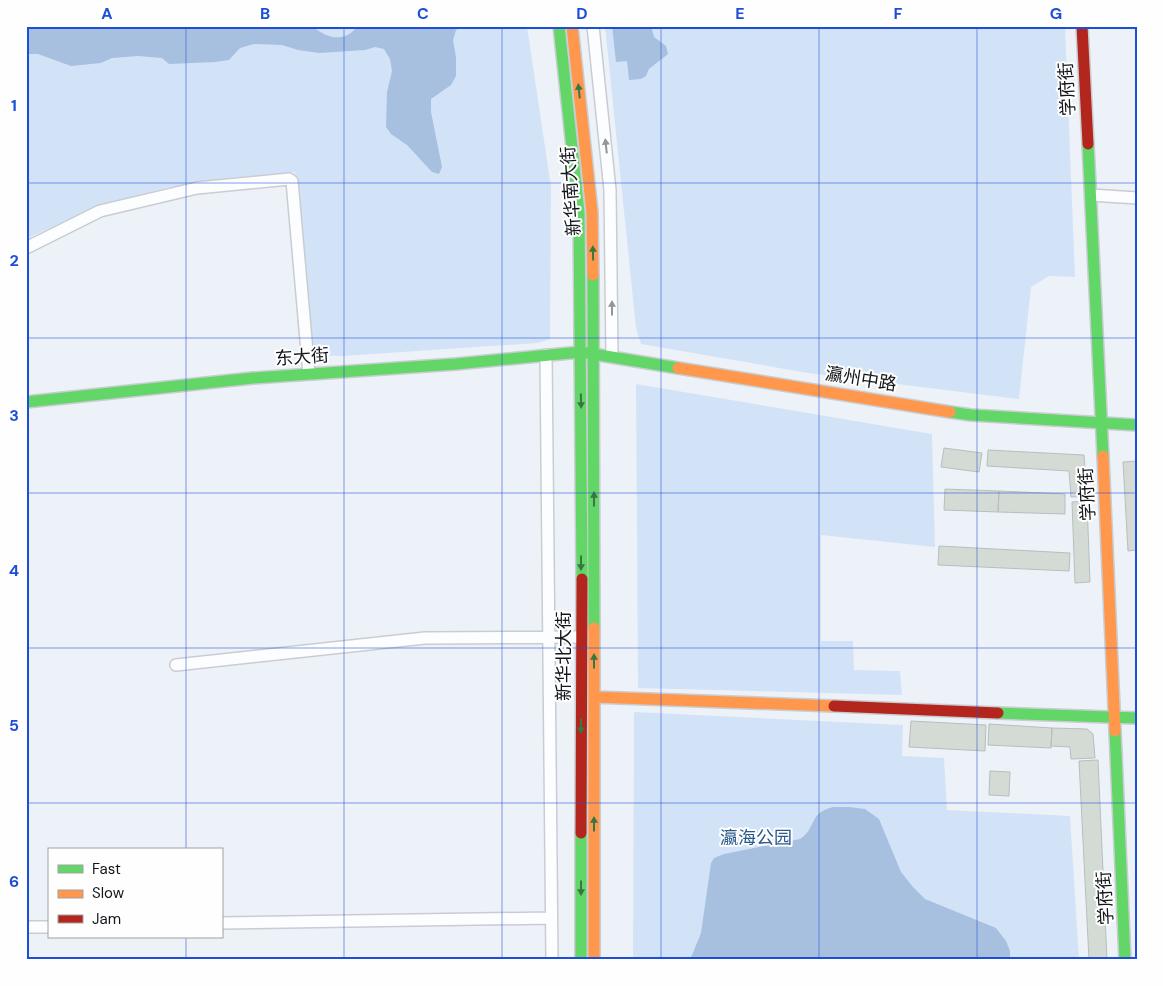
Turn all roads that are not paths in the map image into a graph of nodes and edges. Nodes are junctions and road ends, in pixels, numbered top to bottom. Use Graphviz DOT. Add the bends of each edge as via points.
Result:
graph roads {
  1 [pos="559,26"];
  2 [pos="572,26"];
  3 [pos="593,26"];
  4 [pos="1082,26"];
  5 [pos="1091,195"];
  6 [pos="1137,198"];
  7 [pos="26,248"];
  8 [pos="581,352"];
  9 [pos="593,354"];
  10 [pos="546,355"];
  11 [pos="612,357"];
  12 [pos="309,374"];
  13 [pos="26,402"];
  14 [pos="1101,423"];
  15 [pos="1137,425"];
  16 [pos="549,637"];
  17 [pos="581,637"];
  18 [pos="176,666"];
  19 [pos="594,697"];
  20 [pos="1114,717"];
  21 [pos="1137,718"];
  22 [pos="551,918"];
  23 [pos="222,923"];
  24 [pos="26,927"];
  25 [pos="48,927"];
  26 [pos="552,960"];
  27 [pos="582,960"];
  28 [pos="594,960"];
  29 [pos="1125,960"];
  1 -- 8 [label="main road, 新华南大街" via="579,213"];
  9 -- 2 [label="main road, 新华南大街, one-way" via="592,212"];
  11 -- 3 [label="street, one-way" via="610,190"];
  4 -- 5 [label="main road, 学府街"];
  5 -- 6 [label="street"];
  5 -- 14 [label="main road, 学府街"];
  7 -- 12 [label="street" via="100,211 197,188 289,179 292,181"];
  8 -- 9 [label="main road, 瀛州中路"];
  8 -- 10 [label="main road, 东大街"];
  8 -- 17 [label="main road, 新华北大街, one-way"];
  9 -- 11 [label="main road, 瀛州中路"];
  19 -- 9 [label="main road, 新华北大街, one-way"];
  10 -- 12 [label="main road, 东大街"];
  10 -- 16 [label="street"];
  11 -- 14 [label="main road, 瀛州中路" via="971,415"];
  12 -- 13 [label="main road, 东大街"];
  14 -- 15 [label="main road, 瀛州中路"];
  14 -- 20 [label="main road, 学府街"];
  16 -- 17 [label="street"];
  16 -- 18 [label="street" via="425,638"];
  16 -- 22 [label="street"];
  17 -- 27 [label="main road, 新华北大街, one-way"];
  19 -- 20 [label="main road"];
  28 -- 19 [label="main road, 新华北大街, one-way"];
  20 -- 21 [label="main road"];
  20 -- 29 [label="main road, 学府街"];
  22 -- 23 [label="street"];
  22 -- 26 [label="street"];
  24 -- 25 [label="street"];
}
